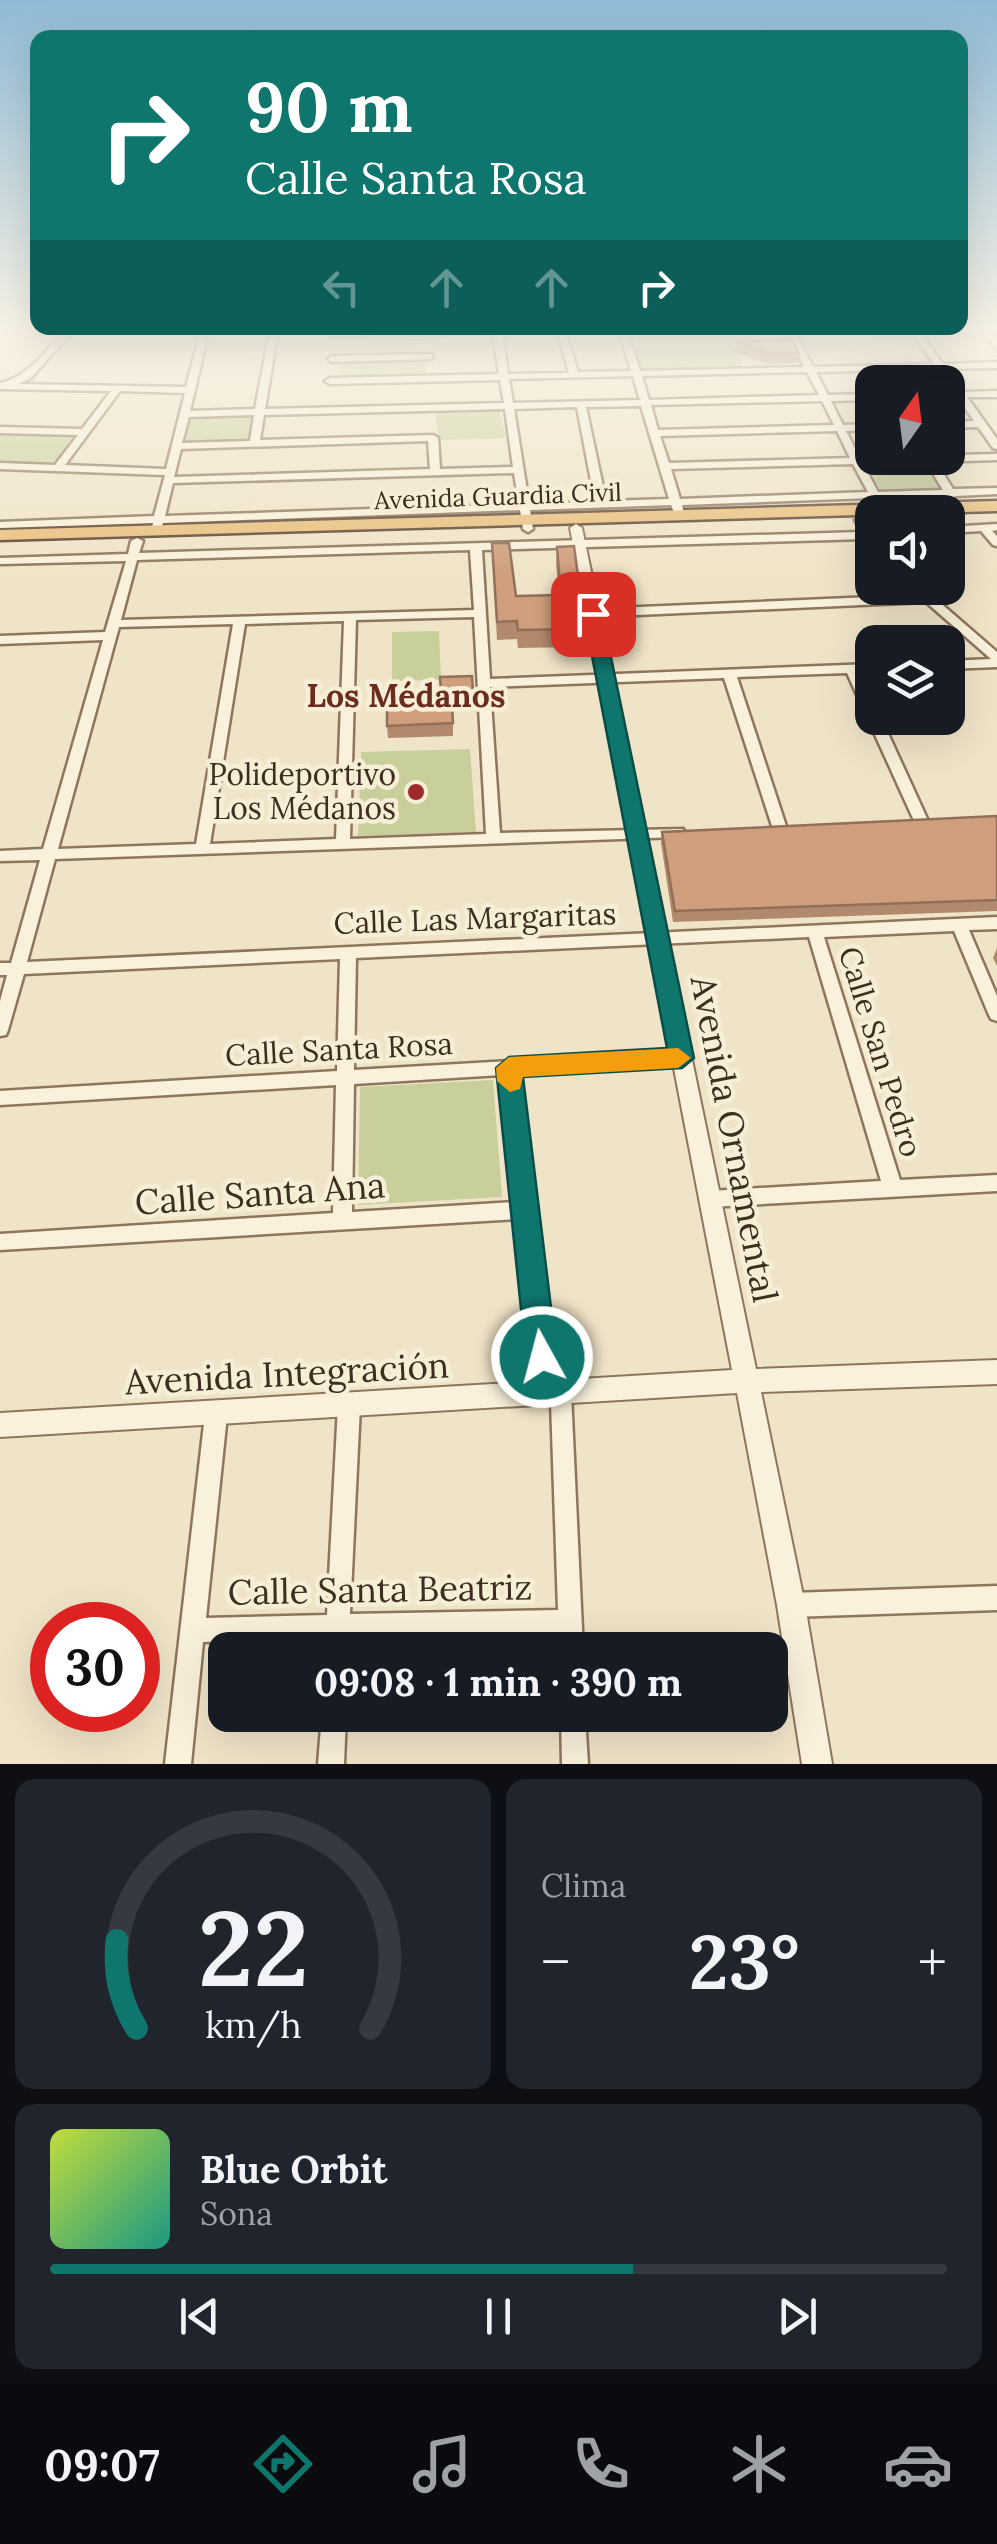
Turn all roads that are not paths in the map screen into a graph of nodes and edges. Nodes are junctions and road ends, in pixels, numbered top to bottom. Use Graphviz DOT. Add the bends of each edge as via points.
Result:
graph roads {
  1 [pos="99,412"];
  2 [pos="246,412"];
  3 [pos="258,412"];
  4 [pos="507,412"];
  5 [pos="583,412"];
  6 [pos="648,412"];
  7 [pos="835,412"];
  8 [pos="973,412"];
  9 [pos="185,414"];
  10 [pos="965,424"];
  11 [pos="981,424"];
  12 [pos="843,428"];
  13 [pos="855,428"];
  14 [pos="0,430"];
  15 [pos="85,432"];
  16 [pos="654,433"];
  17 [pos="254,444"];
  18 [pos="177,446"];
  19 [pos="997,446"];
  20 [pos="965,457"];
  21 [pos="997,457"];
  22 [pos="855,461"];
  23 [pos="0,466"];
  24 [pos="665,466"];
  25 [pos="58,468"];
  26 [pos="518,470"];
  27 [pos="436,473"];
  28 [pos="939,475"];
  29 [pos="168,476"];
  30 [pos="997,491"];
  31 [pos="951,495"];
  32 [pos="601,505"];
  33 [pos="997,506"];
  34 [pos="678,509"];
  35 [pos="965,510"];
  36 [pos="526,519"];
  37 [pos="965,519"];
  38 [pos="855,521"];
  39 [pos="990,521"];
  40 [pos="855,523"];
  41 [pos="158,524"];
  42 [pos="0,525"];
  43 [pos="965,526"];
  44 [pos="997,526"];
  45 [pos="0,535"];
  46 [pos="578,537"];
  47 [pos="0,544"];
  48 [pos="997,544"];
  49 [pos="134,548"];
  50 [pos="476,550"];
  51 [pos="0,560"];
  52 [pos="855,601"];
  53 [pos="936,605"];
  54 [pos="480,614"];
  55 [pos="593,614"];
  56 [pos="350,617"];
  57 [pos="240,620"];
  58 [pos="111,630"];
  59 [pos="0,640"];
  60 [pos="997,660"];
  61 [pos="965,663"];
  62 [pos="852,669"];
  63 [pos="855,669"];
  64 [pos="730,675"];
  65 [pos="855,676"];
  66 [pos="605,680"];
  67 [pos="486,683"];
  68 [pos="882,735"];
  69 [pos="940,824"];
  70 [pos="905,825"];
  71 [pos="923,825"];
  72 [pos="798,828"];
  73 [pos="780,829"];
  74 [pos="762,830"];
  75 [pos="690,832"];
  76 [pos="636,833"];
  77 [pos="493,838"];
  78 [pos="343,844"];
  79 [pos="202,849"];
  80 [pos="46,854"];
  81 [pos="0,856"];
  82 [pos="997,923"];
  83 [pos="960,924"];
  84 [pos="815,931"];
  85 [pos="658,938"];
  86 [pos="348,952"];
  87 [pos="8,969"];
  88 [pos="997,1015"];
  89 [pos="0,1030"];
  90 [pos="682,1058"];
  91 [pos="509,1068"];
  92 [pos="345,1078"];
  93 [pos="0,1098"];
  94 [pos="997,1183"];
  95 [pos="893,1189"];
  96 [pos="710,1199"];
  97 [pos="525,1210"];
  98 [pos="342,1221"];
  99 [pos="0,1242"];
  100 [pos="997,1372"];
  101 [pos="746,1380"];
  102 [pos="553,1393"];
  103 [pos="349,1406"];
  104 [pos="216,1415"];
  105 [pos="0,1425"];
  106 [pos="997,1598"];
  107 [pos="791,1605"];
  108 [pos="570,1621"];
  109 [pos="338,1624"];
  110 [pos="193,1630"];
  111 [pos="338,1632"];
  112 [pos="570,1632"];
  113 [pos="333,1732"];
  114 [pos="574,1732"];
  115 [pos="178,1764"];
  116 [pos="331,1764"];
  117 [pos="575,1764"];
  118 [pos="817,1764"];
  1 -- 15 [label="street"];
  2 -- 9 [label="street"];
  3 -- 17 [label="street"];
  4 -- 26 [label="street"];
  5 -- 32 [label="street"];
  6 -- 16 [label="street"];
  7 -- 12 [label="street"];
  8 -- 11 [label="street"];
  9 -- 18 [label="street"];
  10 -- 11 [label="street"];
  11 -- 19 [label="street"];
  12 -- 13 [label="street"];
  12 -- 16 [label="street"];
  12 -- 22 [label="street"];
  14 -- 15 [label="street"];
  15 -- 25 [label="street"];
  16 -- 24 [label="street"];
  17 -- 18 [label="street"];
  17 -- 27 [label="street" via="433,438"];
  18 -- 29 [label="street"];
  20 -- 21 [label="street"];
  22 -- 24 [label="street"];
  23 -- 25 [label="street"];
  24 -- 34 [label="street"];
  25 -- 29 [label="street"];
  26 -- 27 [label="street"];
  26 -- 36 [label="street"];
  27 -- 29 [label="street"];
  28 -- 31 [label="street"];
  29 -- 41 [label="street"];
  30 -- 31 [label="street"];
  32 -- 34 [label="street"];
  32 -- 36 [label="street"];
  33 -- 35 [label="highway, Avenida Guardia Civil"];
  34 -- 36 [label="highway, Avenida Guardia Civil"];
  34 -- 38 [label="highway, Avenida Guardia Civil"];
  36 -- 41 [label="highway, Avenida Guardia Civil"];
  36 -- 46 [label="highway, Avenida Guardia Civil"];
  36 -- 49 [label="highway, Avenida Guardia Civil"];
  37 -- 39 [label="highway"];
  39 -- 43 [label="street"];
  39 -- 44 [label="street"];
  39 -- 48 [label="street"];
  40 -- 46 [label="highway, Avenida Guardia Civil"];
  41 -- 42 [label="street"];
  41 -- 45 [label="highway, Avenida Guardia Civil"];
  46 -- 50 [label="street"];
  46 -- 55 [label="street, Avenida Ornamental"];
  47 -- 49 [label="highway, Avenida Guardia Civil"];
  49 -- 50 [label="street"];
  49 -- 51 [label="street"];
  49 -- 58 [label="street"];
  50 -- 54 [label="street"];
  52 -- 55 [label="street"];
  53 -- 60 [label="street"];
  54 -- 56 [label="street"];
  54 -- 67 [label="street"];
  55 -- 66 [label="street, Avenida Ornamental"];
  56 -- 57 [label="street"];
  56 -- 78 [label="street"];
  57 -- 58 [label="street"];
  57 -- 79 [label="street"];
  58 -- 59 [label="street"];
  58 -- 80 [label="street"];
  60 -- 61 [label="street"];
  62 -- 63 [label="street"];
  62 -- 64 [label="street"];
  62 -- 65 [label="street"];
  64 -- 66 [label="street"];
  64 -- 73 [label="street"];
  66 -- 67 [label="street"];
  66 -- 76 [label="street, Avenida Ornamental"];
  67 -- 77 [label="street"];
  68 -- 71 [label="street"];
  69 -- 71 [label="street"];
  70 -- 71 [label="street"];
  72 -- 73 [label="street"];
  73 -- 74 [label="street"];
  75 -- 76 [label="street"];
  76 -- 77 [label="street"];
  76 -- 85 [label="street, Avenida Ornamental"];
  77 -- 78 [label="street"];
  78 -- 79 [label="street"];
  79 -- 80 [label="street"];
  80 -- 81 [label="street"];
  80 -- 87 [label="street"];
  82 -- 83 [label="street, Calle Las Margaritas"];
  83 -- 84 [label="street, Calle Las Margaritas"];
  83 -- 88 [label="street"];
  84 -- 85 [label="street, Calle Las Margaritas"];
  84 -- 95 [label="street, Calle San Pedro"];
  85 -- 86 [label="street, Calle Las Margaritas"];
  85 -- 90 [label="street, Avenida Ornamental"];
  86 -- 87 [label="street, Calle Las Margaritas"];
  86 -- 92 [label="street"];
  87 -- 89 [label="street"];
  90 -- 91 [label="street, Calle Santa Rosa"];
  90 -- 96 [label="street, Avenida Ornamental"];
  91 -- 92 [label="street, Calle Santa Rosa"];
  91 -- 97 [label="street"];
  92 -- 93 [label="street, Calle Santa Rosa"];
  92 -- 98 [label="street"];
  94 -- 95 [label="street"];
  95 -- 96 [label="street"];
  96 -- 101 [label="street, Avenida Ornamental"];
  97 -- 98 [label="street, Calle Santa Ana"];
  97 -- 102 [label="street"];
  98 -- 99 [label="street, Calle Santa Ana"];
  100 -- 101 [label="street, Avenida Integración"];
  101 -- 102 [label="street, Avenida Integración"];
  101 -- 107 [label="street, Avenida Ornamental"];
  102 -- 103 [label="street, Avenida Integración"];
  102 -- 108 [label="street"];
  103 -- 104 [label="street, Avenida Integración"];
  103 -- 109 [label="street"];
  104 -- 105 [label="street, Avenida Integración"];
  104 -- 110 [label="street"];
  106 -- 107 [label="street"];
  107 -- 118 [label="street, Avenida Ornamental"];
  108 -- 109 [label="street, Calle Santa Beatriz"];
  108 -- 112 [label="street"];
  109 -- 110 [label="street, Calle Santa Beatriz"];
  109 -- 111 [label="street"];
  110 -- 115 [label="street"];
  113 -- 116 [label="street"];
  114 -- 117 [label="street"];
}
